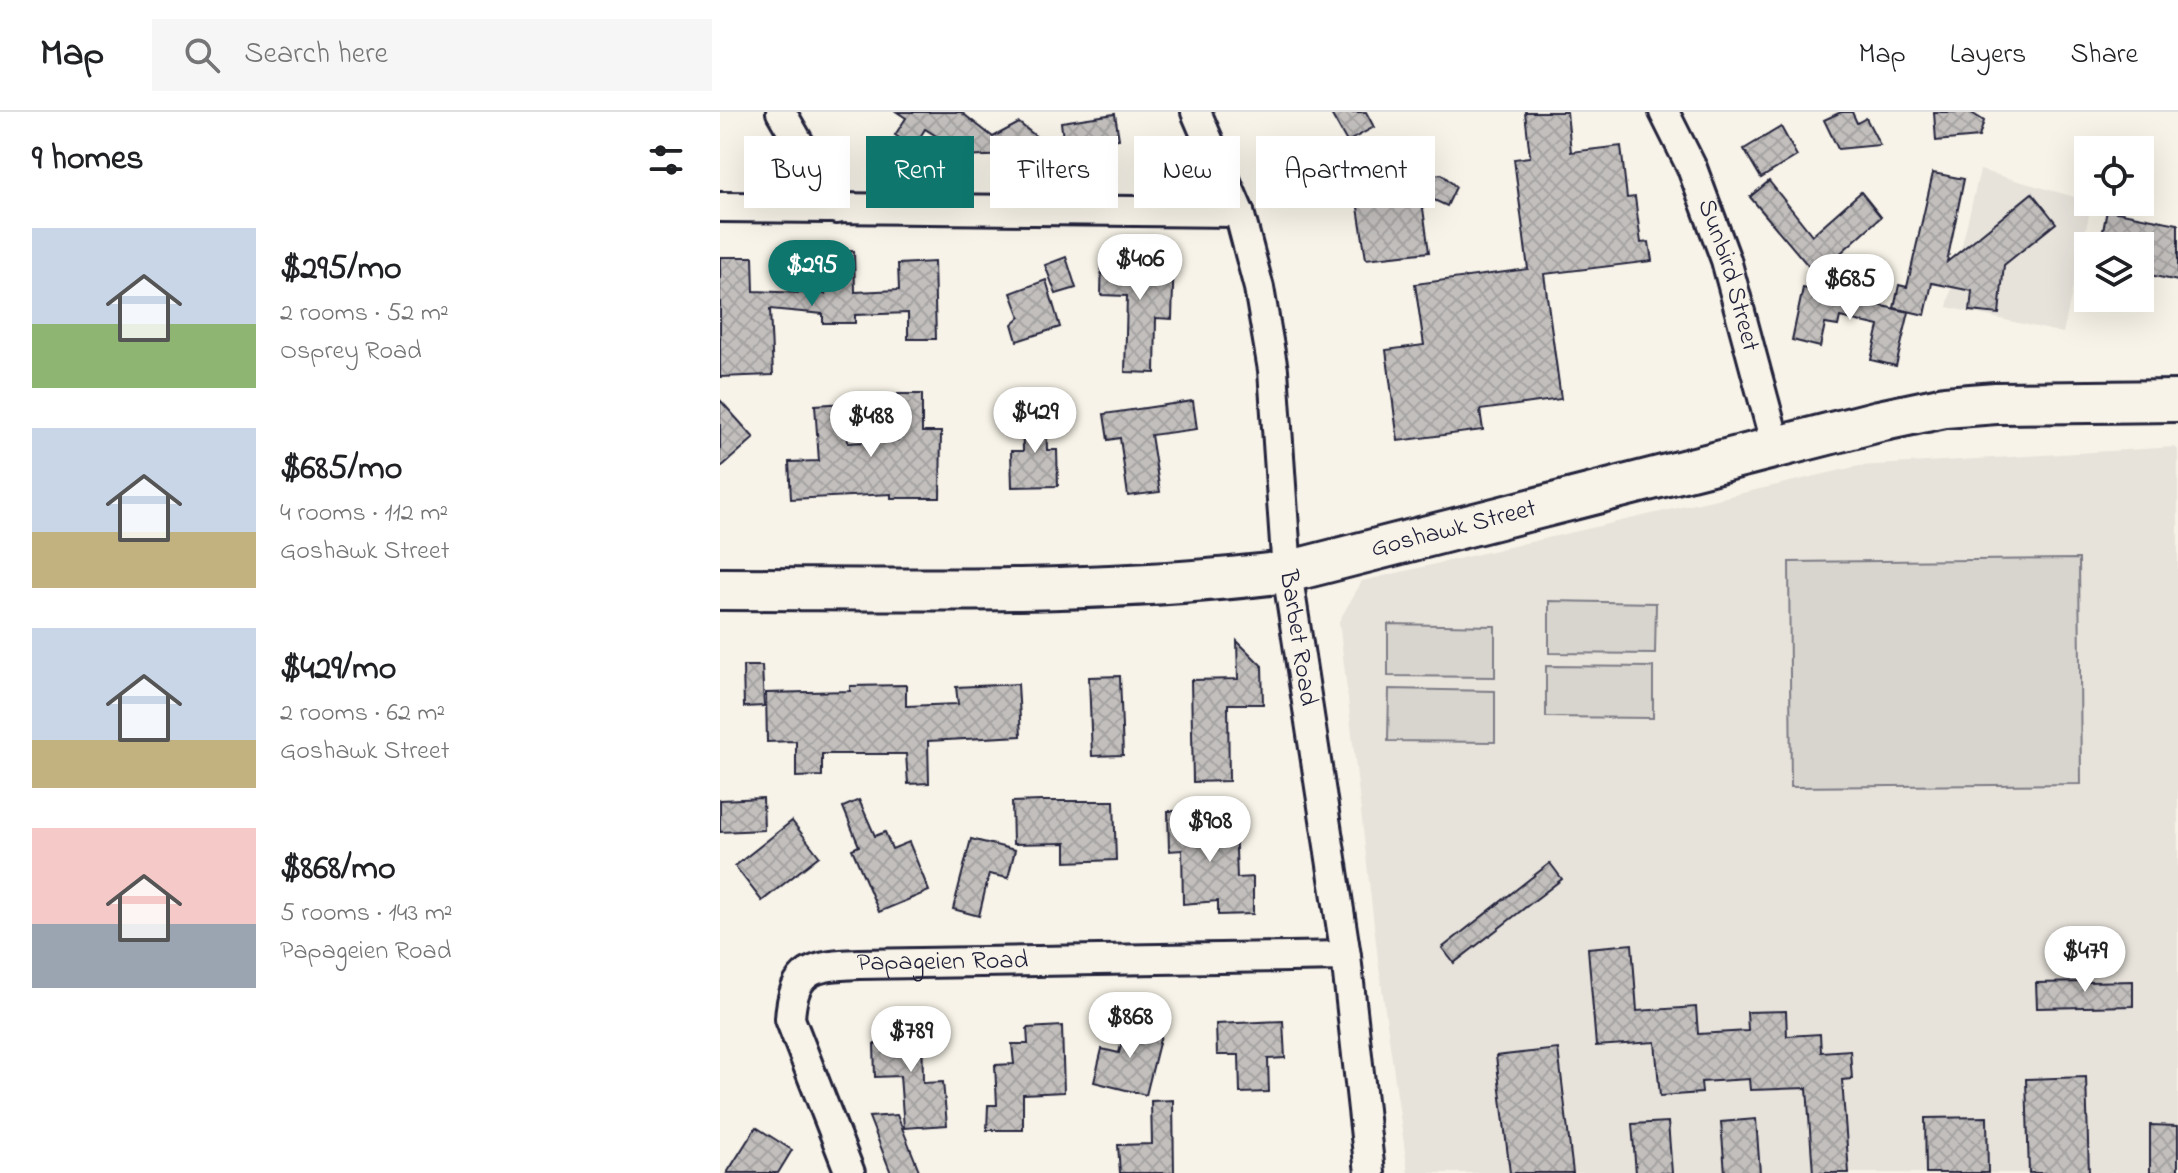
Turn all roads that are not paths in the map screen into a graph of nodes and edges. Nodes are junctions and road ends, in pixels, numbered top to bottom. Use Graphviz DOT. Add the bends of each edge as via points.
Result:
graph roads {
  1 [pos="781,112"];
  2 [pos="1196,112"];
  3 [pos="1664,112"];
  4 [pos="720,207"];
  5 [pos="837,209"];
  6 [pos="1239,212"];
  7 [pos="2178,401"];
  8 [pos="1776,446"];
  9 [pos="1287,572"];
  10 [pos="720,589"];
  11 [pos="1346,956"];
  12 [pos="850,1173"];
  13 [pos="1370,1173"];
  1 -- 5 [label="street"];
  2 -- 6 [label="street, Barbet Road"];
  3 -- 8 [label="street, Sunbird Street" via="1692,168 1726,260"];
  4 -- 5 [label="street"];
  5 -- 6 [label="street"];
  6 -- 9 [label="street, Barbet Road" via="1273,370"];
  7 -- 8 [label="street, Goshawk Street" via="1945,407"];
  8 -- 9 [label="street, Goshawk Street"];
  9 -- 10 [label="street, Goshawk Street" via="1216,581 1032,588"];
  9 -- 11 [label="street, Barbet Road"];
  11 -- 12 [label="street, Papageien Road" via="817,969 798,980 791,994 790,1019"];
  11 -- 13 [label="street, Barbet Road"];
}
